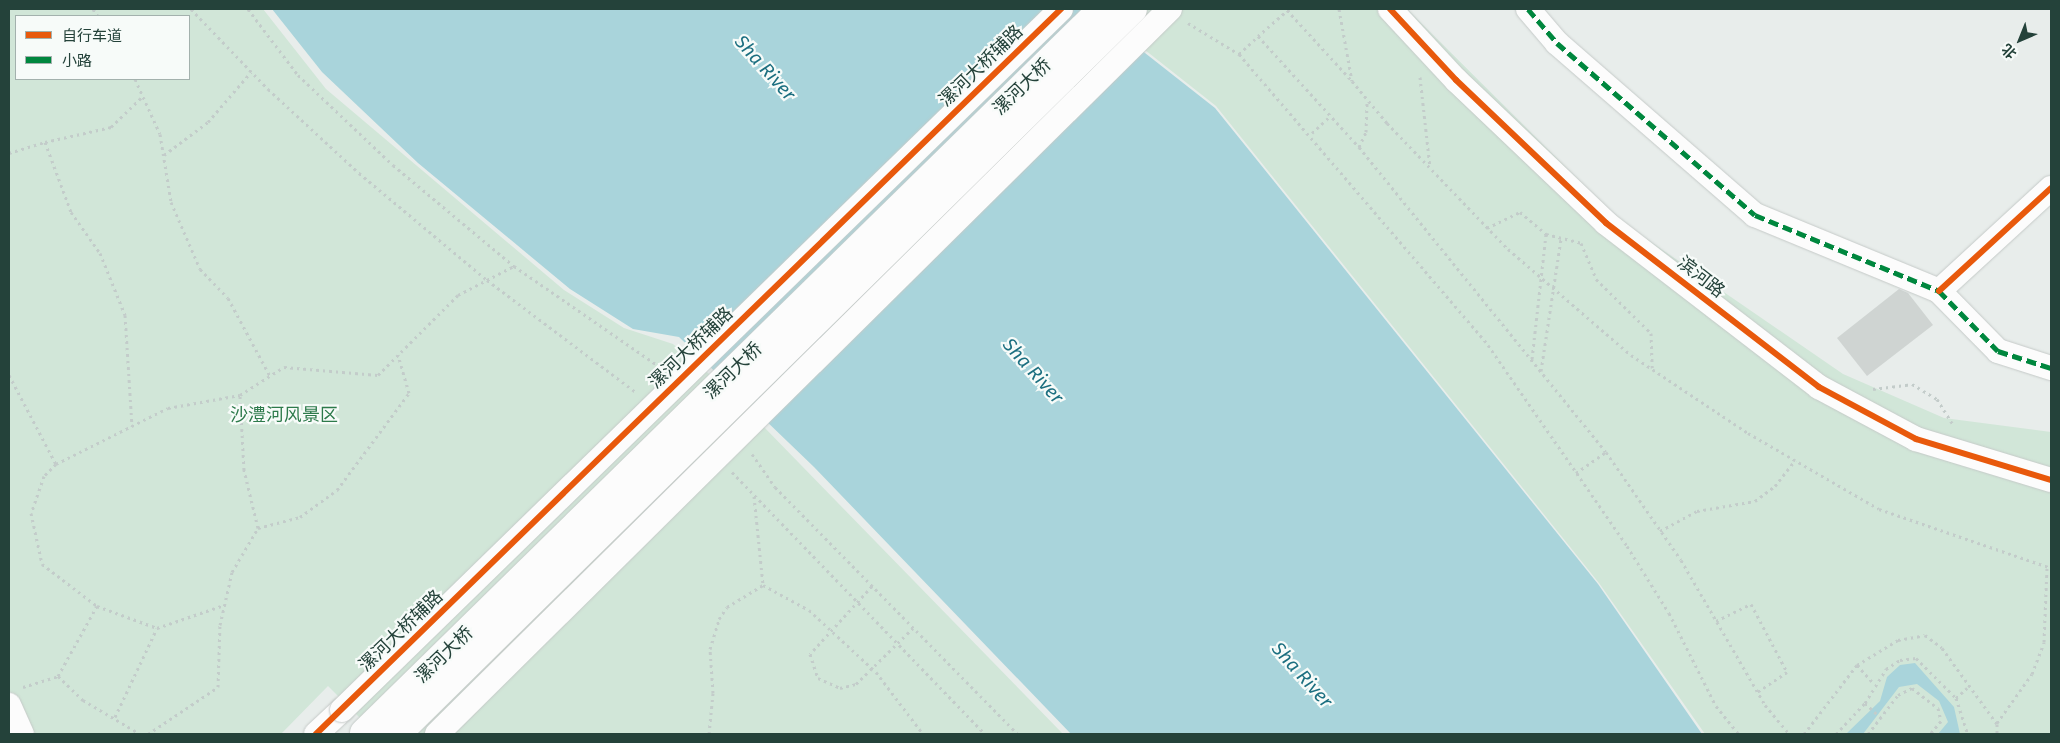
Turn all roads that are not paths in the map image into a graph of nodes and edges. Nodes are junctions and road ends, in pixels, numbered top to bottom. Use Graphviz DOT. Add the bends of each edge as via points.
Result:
graph roads {
  1 [pos="1061,9"];
  2 [pos="1102,9"];
  3 [pos="1133,9"];
  4 [pos="1390,9"];
  5 [pos="1528,9"];
  6 [pos="1175,13"];
  7 [pos="2051,188"];
  8 [pos="1939,290"];
  9 [pos="2051,368"];
  10 [pos="2051,480"];
  11 [pos="13,697"];
  12 [pos="364,733"];
  13 [pos="22,734"];
  14 [pos="316,734"];
  15 [pos="397,734"];
  16 [pos="437,734"];
  1 -- 14 [label="street, 漯河大桥辅路, bridge"];
  2 -- 12 [label="main road, 漯河大桥, bridge"];
  3 -- 15 [label="main road, 漯河大桥, bridge"];
  4 -- 10 [label="street, 滨河路" via="1456,80 1606,223 1834,394 1916,439"];
  5 -- 8 [label="street" via="1558,43 1755,215"];
  6 -- 16 [label="street, bridge"];
  7 -- 8 [label="street"];
  8 -- 9 [label="street" via="1998,351"];
  11 -- 13 [label="street"];
}
